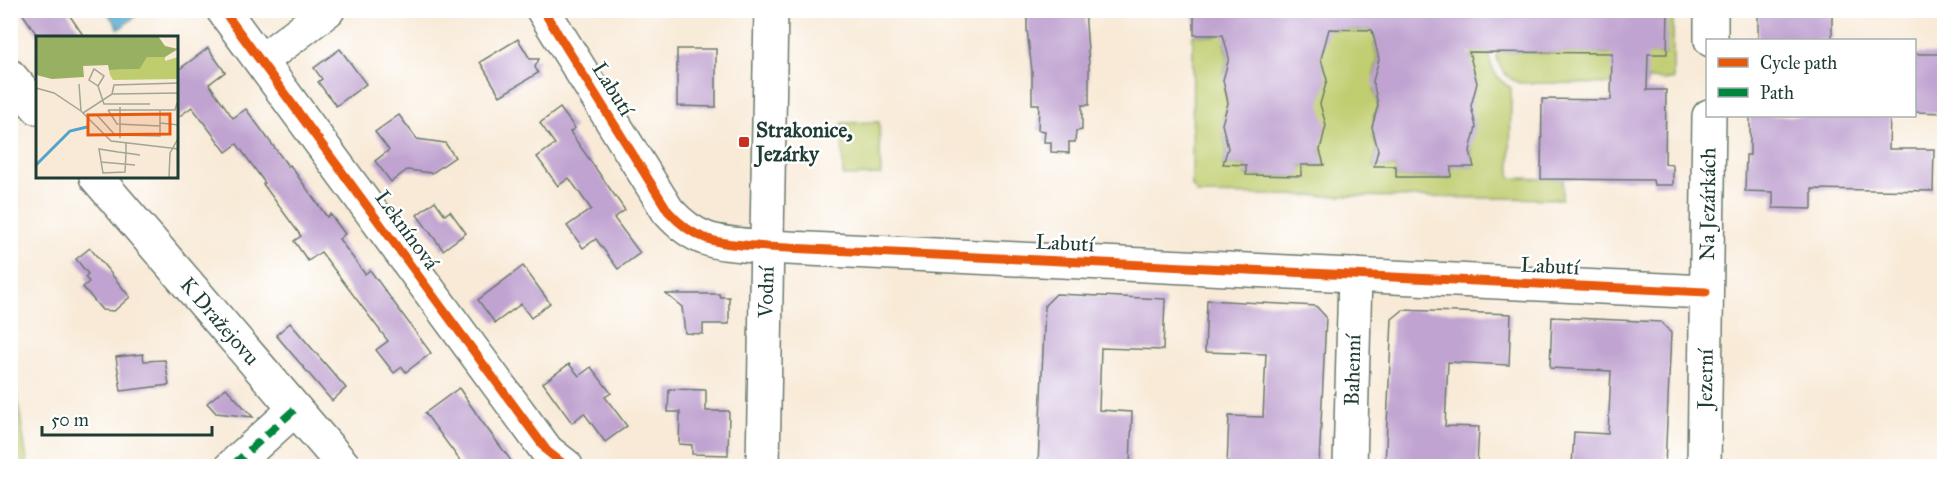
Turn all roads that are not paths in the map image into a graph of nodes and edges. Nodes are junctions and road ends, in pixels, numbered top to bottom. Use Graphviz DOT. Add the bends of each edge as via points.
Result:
graph roads {
  1 [pos="223,10"];
  2 [pos="328,10"];
  3 [pos="543,10"];
  4 [pos="771,10"];
  5 [pos="1711,10"];
  6 [pos="1711,39"];
  7 [pos="261,61"];
  8 [pos="10,76"];
  9 [pos="36,106"];
  10 [pos="1709,117"];
  11 [pos="97,178"];
  12 [pos="767,247"];
  13 [pos="1355,275"];
  14 [pos="1706,292"];
  15 [pos="294,410"];
  16 [pos="232,466"];
  17 [pos="344,466"];
  18 [pos="566,466"];
  19 [pos="763,466"];
  20 [pos="1350,466"];
  21 [pos="1704,466"];
  1 -- 7 [label="street, Leknínová"];
  2 -- 7 [label="street"];
  3 -- 12 [label="street, Labutí" via="668,211 682,227 700,238"];
  4 -- 12 [label="street, Vodní"];
  5 -- 6 [label="street"];
  7 -- 18 [label="street, Leknínová" via="547,451"];
  8 -- 9 [label="street"];
  10 -- 14 [label="street, Na Jezárkách"];
  11 -- 15 [label="street, K Dražejovu"];
  12 -- 13 [label="street, Labutí"];
  12 -- 19 [label="street, Vodní"];
  13 -- 14 [label="street, Labutí"];
  13 -- 20 [label="street, Bahenní"];
  14 -- 21 [label="street, Jezerní"];
  15 -- 16 [label="street"];
  15 -- 17 [label="street, K Dražejovu"];
}
